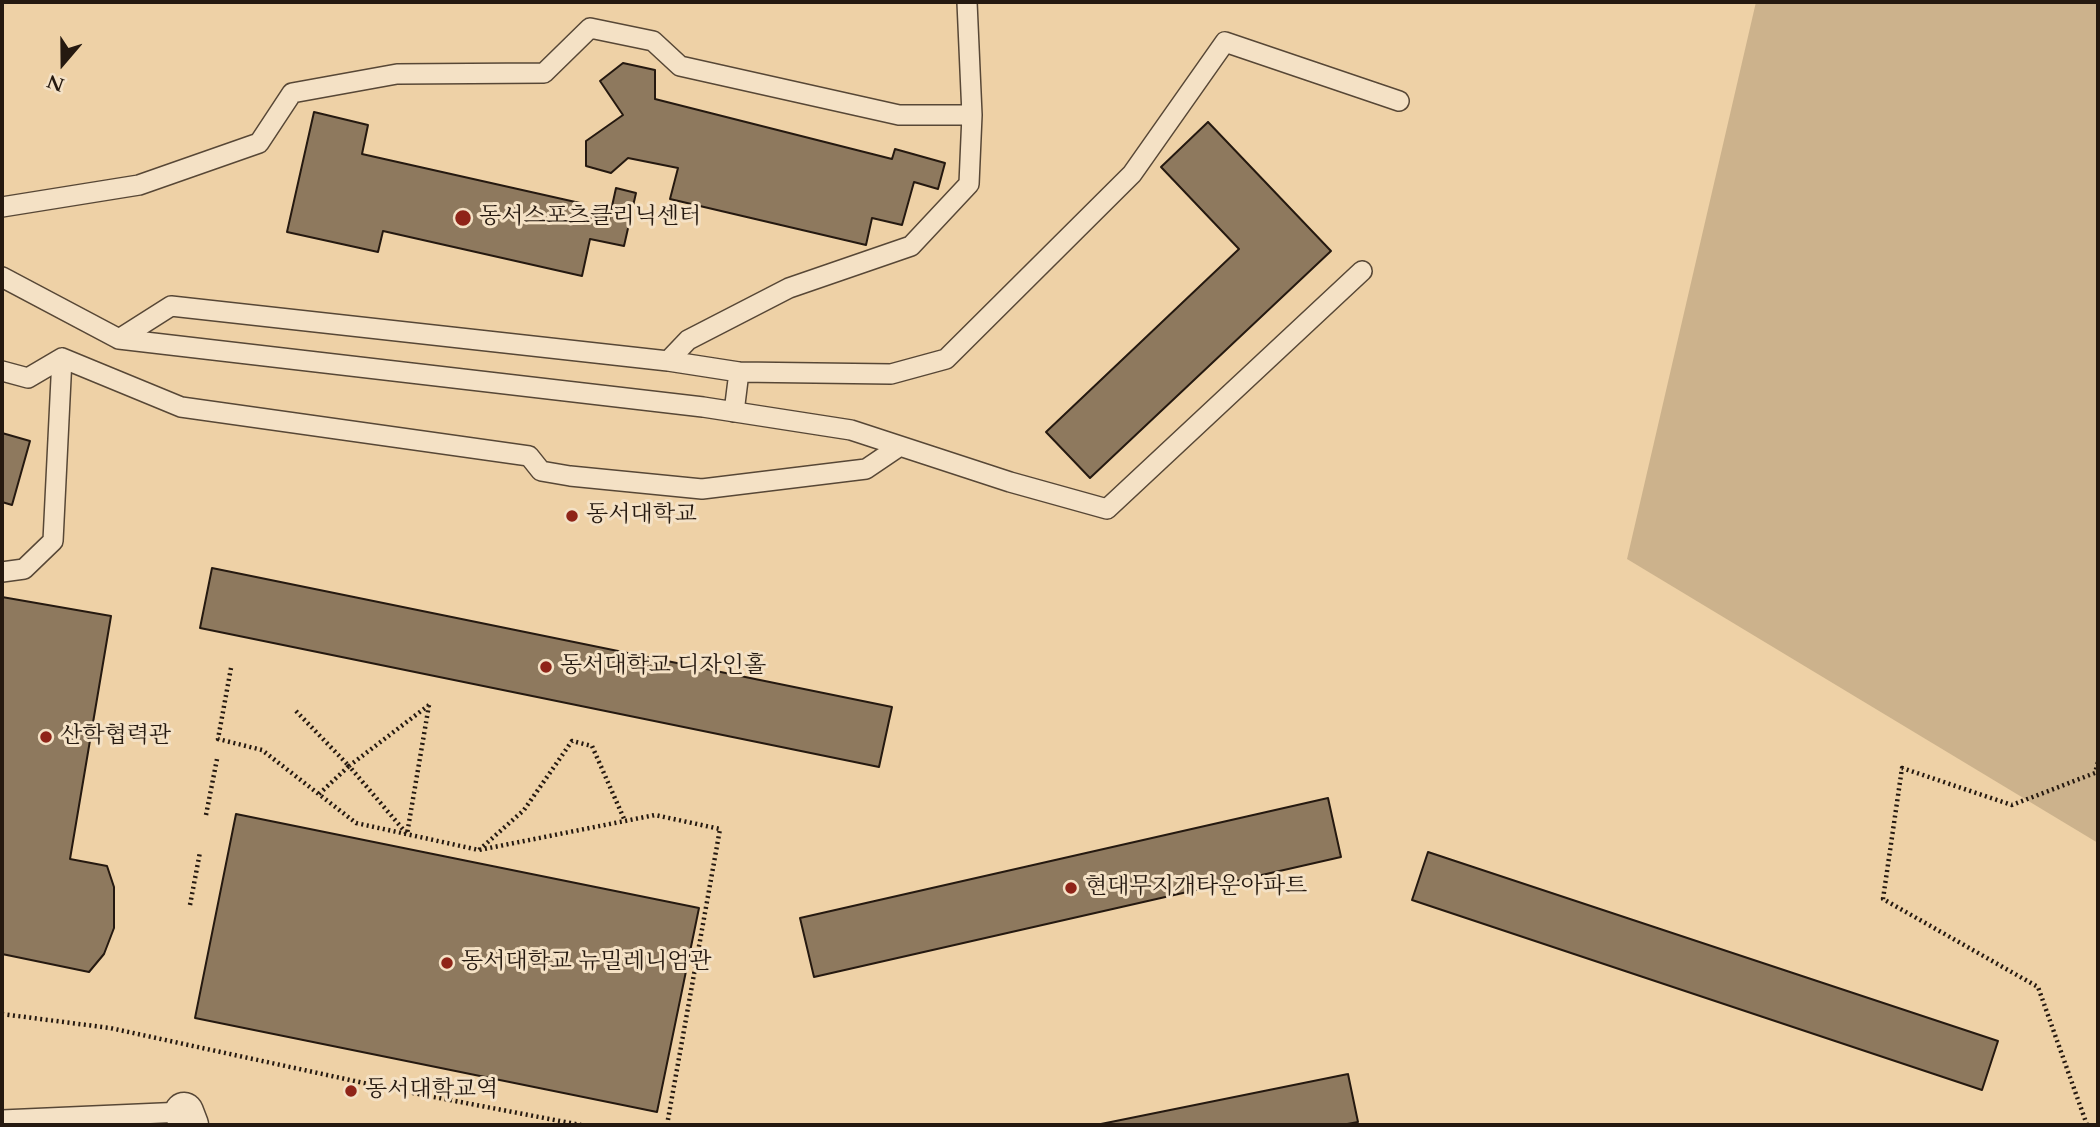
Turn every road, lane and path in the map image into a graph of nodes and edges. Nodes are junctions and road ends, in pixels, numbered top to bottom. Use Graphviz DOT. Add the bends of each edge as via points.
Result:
graph roads {
  1 [pos="967,2"];
  2 [pos="1399,101"];
  3 [pos="972,115"];
  4 [pos="2,207"];
  5 [pos="1362,271"];
  6 [pos="2,277"];
  7 [pos="119,339"];
  8 [pos="62,358"];
  9 [pos="668,361"];
  10 [pos="2,371"];
  11 [pos="739,372"];
  12 [pos="734,412"];
  13 [pos="900,446"];
  14 [pos="2,572"];
  15 [pos="231,668"];
  16 [pos="296,710"];
  17 [pos="217,759"];
  18 [pos="2098,762"];
  19 [pos="349,766"];
  20 [pos="319,794"];
  21 [pos="206,815"];
  22 [pos="625,821"];
  23 [pos="407,834"];
  24 [pos="479,850"];
  25 [pos="200,852"];
  26 [pos="190,905"];
  27 [pos="2,1014"];
  28 [pos="187,1119"];
  29 [pos="2,1120"];
  30 [pos="581,1125"];
  31 [pos="667,1125"];
  32 [pos="2087,1125"];
  1 -- 3 [label="lane"];
  2 -- 11 [label="lane" via="1225,42 1132,174 946,359 891,374"];
  3 -- 4 [label="lane" via="899,115 693,69 680,66 653,41 590,28 544,73 397,74 292,93 259,143 139,185"];
  3 -- 9 [label="lane" via="969,184 911,246 789,288 688,340"];
  5 -- 13 [label="lane" via="1107,509"];
  6 -- 7 [label="lane"];
  7 -- 9 [label="lane" via="171,306"];
  7 -- 12 [label="lane"];
  8 -- 10 [label="lane" via="28,379"];
  8 -- 13 [label="lane" via="181,407 529,456 541,471 583,478 702,489 866,469"];
  8 -- 14 [label="lane" via="53,541 24,569"];
  9 -- 11 [label="lane"];
  11 -- 12 [label="lane"];
  12 -- 13 [label="lane" via="851,430"];
  15 -- 20 [label="path" via="218,739 262,750"];
  16 -- 19 [label="path"];
  17 -- 21 [label="path"];
  18 -- 32 [label="path" via="2095,772 2012,805 1902,768 1883,899 2038,987"];
  19 -- 20 [label="path"];
  19 -- 23 [label="path"];
  19 -- 23 [label="path" via="429,705"];
  20 -- 23 [label="path" via="356,823"];
  22 -- 24 [label="path"];
  22 -- 24 [label="path" via="592,746 572,741 524,810"];
  22 -- 31 [label="path" via="655,815 720,829"];
  23 -- 24 [label="path"];
  25 -- 26 [label="path"];
  27 -- 30 [label="path" via="110,1028"];
  28 -- 29 [label="lane"];
}
